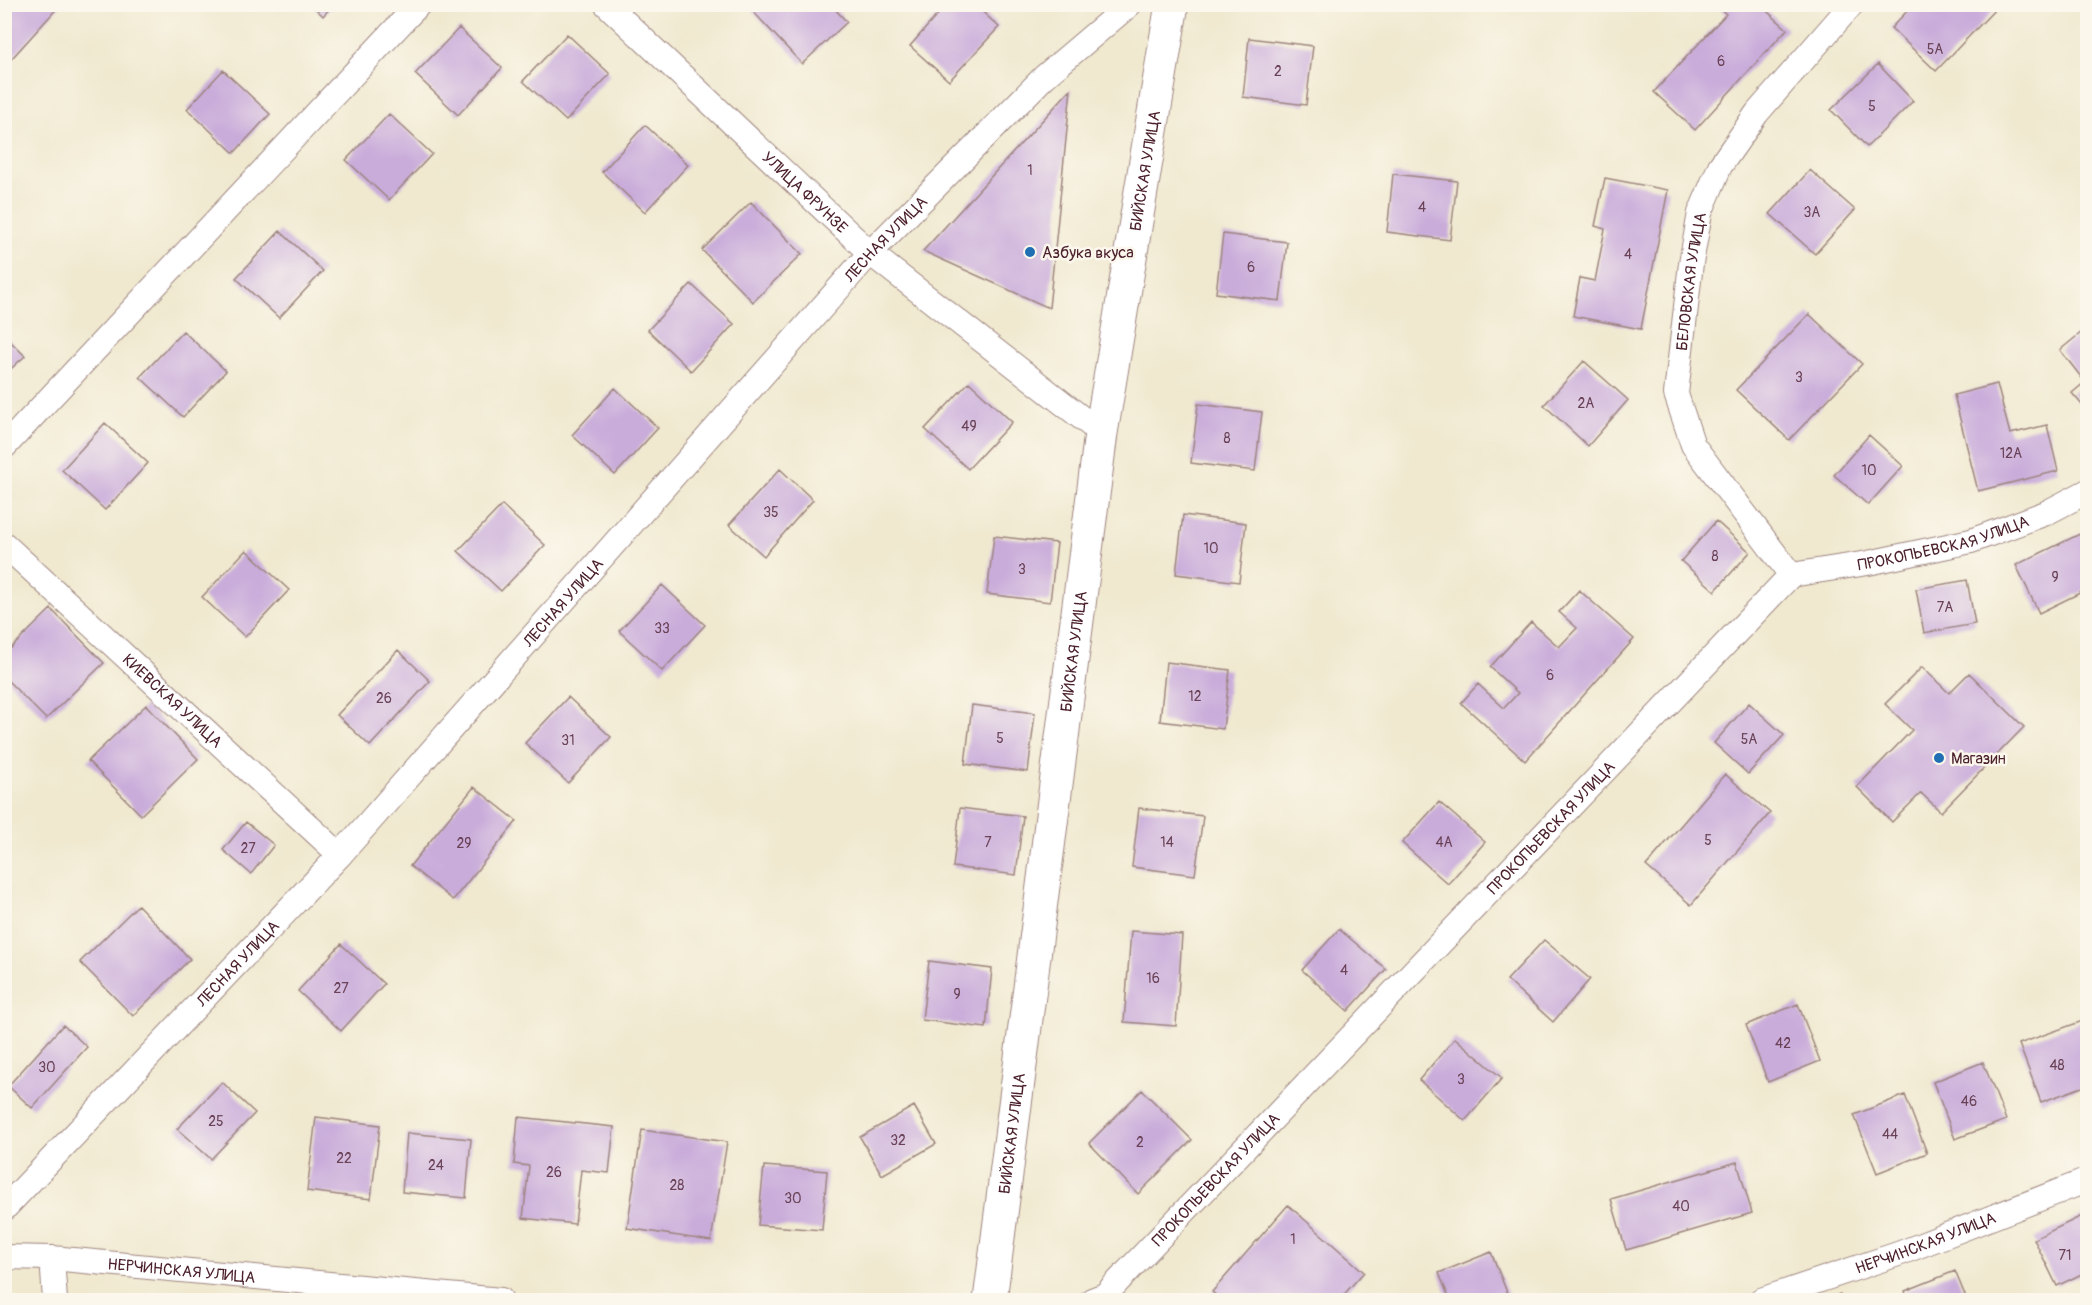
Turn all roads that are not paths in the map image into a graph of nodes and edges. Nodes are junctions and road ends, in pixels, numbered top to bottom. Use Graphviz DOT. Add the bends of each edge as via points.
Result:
graph roads {
  1 [pos="419,4"];
  2 [pos="606,4"];
  3 [pos="1130,4"];
  4 [pos="1172,4"];
  5 [pos="1852,4"];
  6 [pos="870,253"];
  7 [pos="1101,433"];
  8 [pos="4,447"];
  9 [pos="2088,491"];
  10 [pos="4,544"];
  11 [pos="1791,575"];
  12 [pos="340,855"];
  13 [pos="2088,1180"];
  14 [pos="4,1209"];
  15 [pos="4,1257"];
  16 [pos="52,1258"];
  17 [pos="55,1300"];
  18 [pos="501,1300"];
  19 [pos="990,1300"];
  20 [pos="1092,1300"];
  21 [pos="1761,1300"];
  1 -- 8 [label="lane"];
  2 -- 6 [label="lane, УЛИЦА ФРУНЗЕ"];
  3 -- 6 [label="lane, ЛЕСНАЯ УЛИЦА" via="1044,77"];
  4 -- 7 [label="street, БИЙСКАЯ УЛИЦА"];
  5 -- 11 [label="lane, БЕЛОВСКАЯ УЛИЦА" via="1756,113 1720,166 1700,213 1676,394 1693,445"];
  6 -- 7 [label="lane, УЛИЦА ФРУНЗЕ"];
  6 -- 12 [label="lane, ЛЕСНАЯ УЛИЦА"];
  7 -- 19 [label="street, БИЙСКАЯ УЛИЦА"];
  9 -- 11 [label="lane, ПРОКОПЬЕВСКАЯ УЛИЦА" via="2046,513 1971,541"];
  10 -- 12 [label="lane, КИЕВСКАЯ УЛИЦА"];
  11 -- 20 [label="lane, ПРОКОПЬЕВСКАЯ УЛИЦА" via="1113,1287"];
  12 -- 14 [label="lane, ЛЕСНАЯ УЛИЦА"];
  13 -- 21 [label="lane, НЕРЧИНСКАЯ УЛИЦА" via="1898,1254"];
  15 -- 16 [label="lane, НЕРЧИНСКАЯ УЛИЦА"];
  16 -- 17 [label="lane"];
  16 -- 18 [label="lane, НЕРЧИНСКАЯ УЛИЦА"];
}
